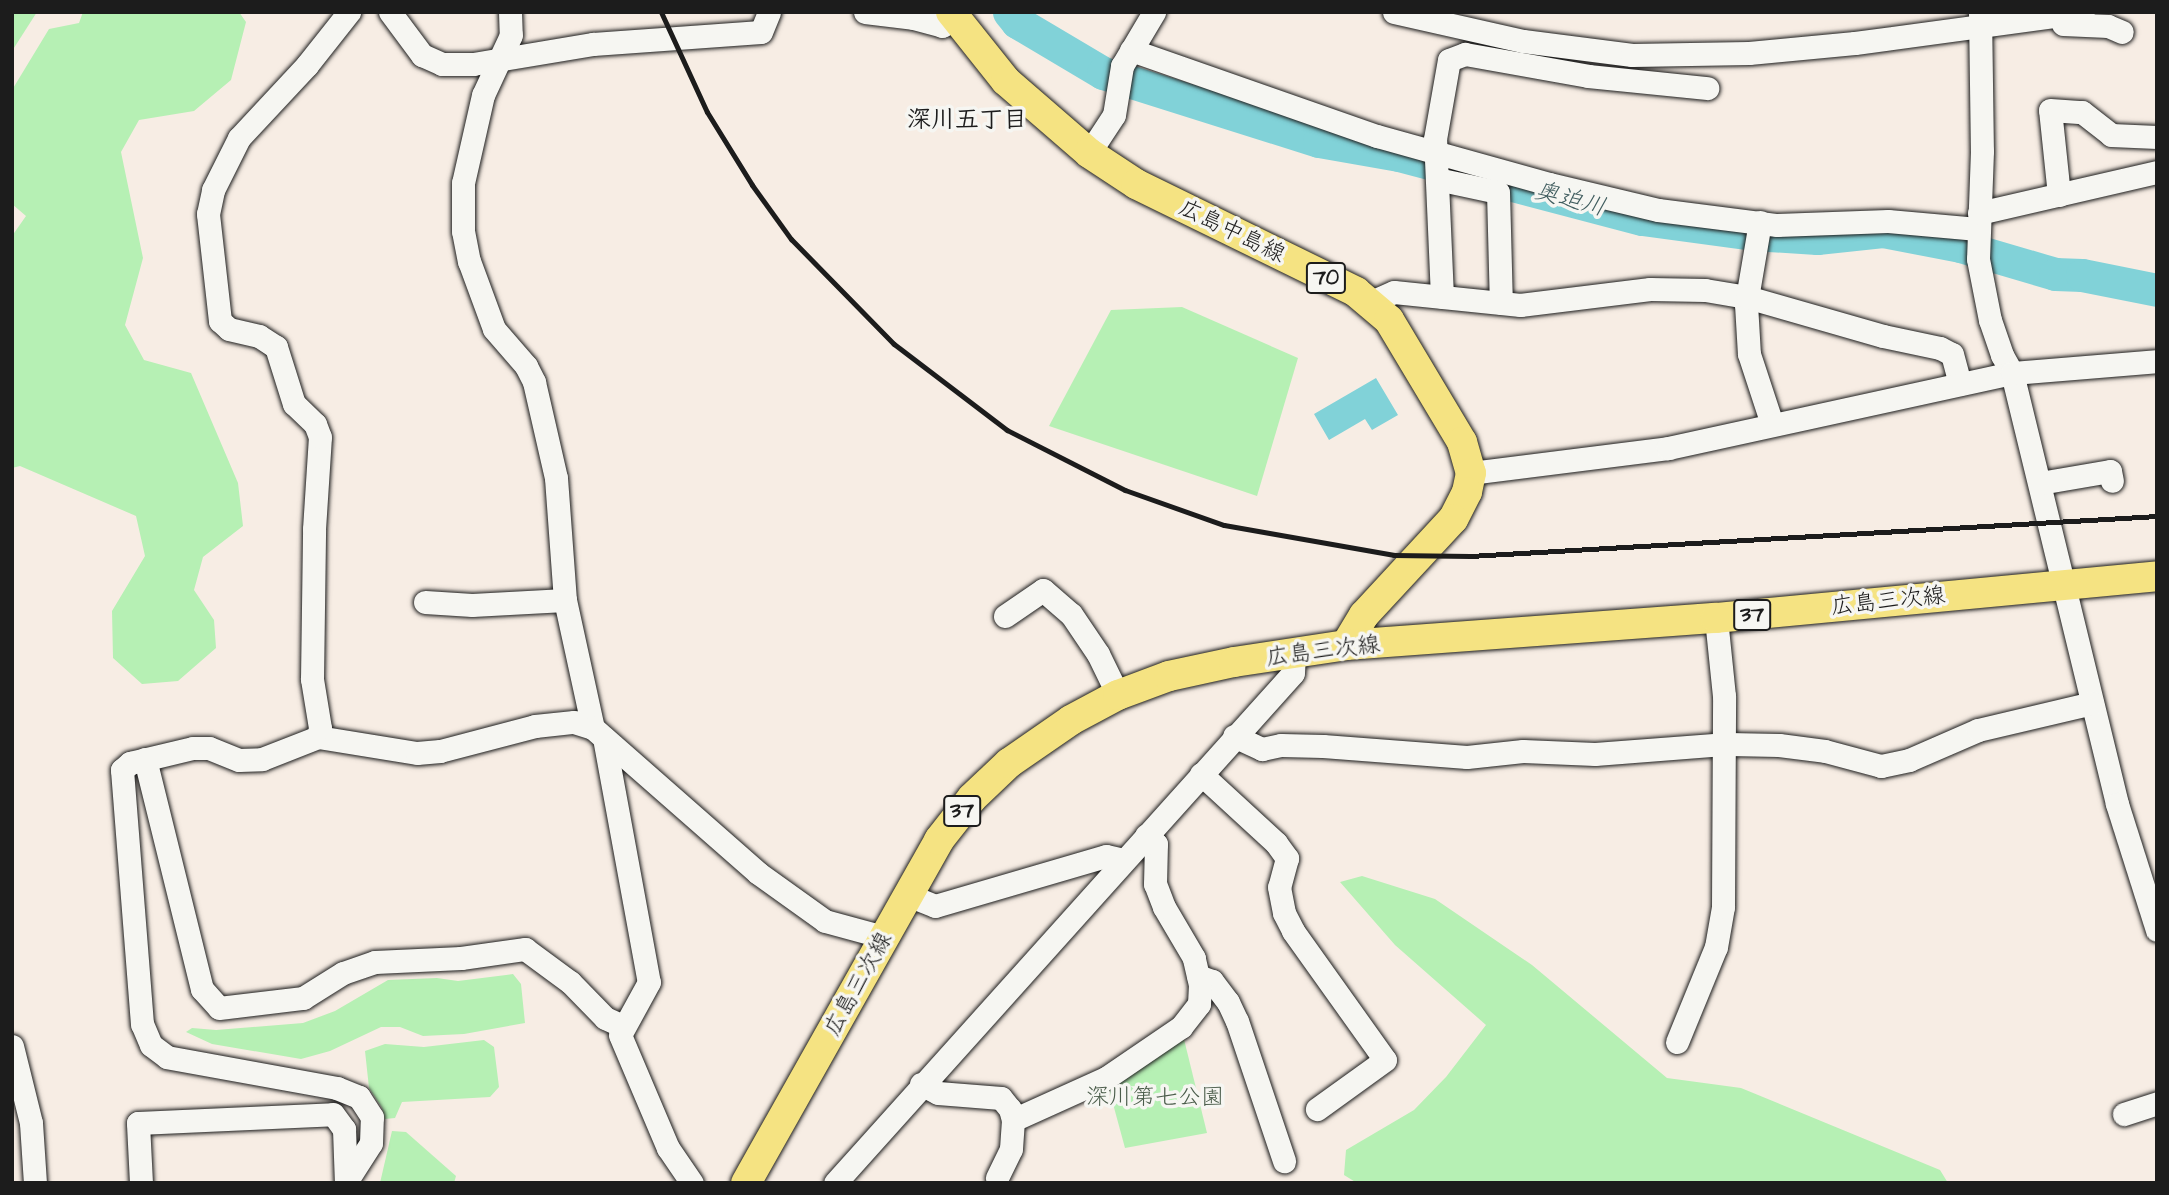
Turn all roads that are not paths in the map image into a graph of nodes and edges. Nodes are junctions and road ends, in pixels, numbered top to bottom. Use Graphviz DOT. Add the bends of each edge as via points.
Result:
graph roads {
  1 [pos="349,12"];
  2 [pos="390,12"];
  3 [pos="510,12"];
  4 [pos="769,12"];
  5 [pos="865,12"];
  6 [pos="1154,12"];
  7 [pos="1394,12"];
  8 [pos="2083,12"];
  9 [pos="953,15"];
  10 [pos="1981,18"];
  11 [pos="2022,22"];
  12 [pos="2122,32"];
  13 [pos="1131,50"];
  14 [pos="500,59"];
  15 [pos="1707,88"];
  16 [pos="2157,137"];
  17 [pos="1089,153"];
  18 [pos="1436,164"];
  19 [pos="2157,172"];
  20 [pos="2059,195"];
  21 [pos="1979,221"];
  22 [pos="1760,222"];
  23 [pos="1443,297"];
  24 [pos="1747,297"];
  25 [pos="1370,303"];
  26 [pos="1501,303"];
  27 [pos="2157,361"];
  28 [pos="2012,373"];
  29 [pos="1960,384"];
  30 [pos="1772,424"];
  31 [pos="1471,473"];
  32 [pos="2112,481"];
  33 [pos="2040,482"];
  34 [pos="2157,576"];
  35 [pos="2065,584"];
  36 [pos="565,600"];
  37 [pos="425,602"];
  38 [pos="1005,616"];
  39 [pos="1716,618"];
  40 [pos="1346,645"];
  41 [pos="1294,654"];
  42 [pos="1118,695"];
  43 [pos="2092,704"];
  44 [pos="598,733"];
  45 [pos="1234,736"];
  46 [pos="318,737"];
  47 [pos="1724,744"];
  48 [pos="145,759"];
  49 [pos="1201,774"];
  50 [pos="1146,835"];
  51 [pos="2134,854"];
  52 [pos="1124,860"];
  53 [pos="2157,861"];
  54 [pos="908,895"];
  55 [pos="2157,930"];
  56 [pos="884,937"];
  57 [pos="1198,976"];
  58 [pos="623,1026"];
  59 [pos="1677,1042"];
  60 [pos="12,1046"];
  61 [pos="922,1084"];
  62 [pos="2157,1103"];
  63 [pos="1317,1109"];
  64 [pos="2124,1114"];
  65 [pos="1013,1120"];
  66 [pos="21,1124"];
  67 [pos="1284,1161"];
  68 [pos="997,1178"];
  69 [pos="346,1182"];
  70 [pos="35,1183"];
  71 [pos="141,1183"];
  72 [pos="692,1183"];
  73 [pos="746,1183"];
  74 [pos="835,1183"];
  1 -- 46 [label="street" via="239,138 213,190 208,214 220,321 276,347 294,404 315,424 320,437 312,679"];
  2 -- 14 [label="street" via="422,55 442,64"];
  3 -- 14 [label="street" via="511,35"];
  4 -- 14 [label="street" via="761,32 593,44"];
  5 -- 9 [label="street" via="942,26"];
  6 -- 13 [label="street"];
  7 -- 10 [label="street" via="1523,41 1632,55 1749,53"];
  8 -- 11 [label="street"];
  9 -- 17 [label="main road, 広島中島線 / 70" via="1006,81"];
  10 -- 11 [label="street"];
  10 -- 21 [label="street"];
  11 -- 12 [label="street" via="2108,26"];
  13 -- 17 [label="street" via="1122,66 1114,115"];
  13 -- 18 [label="street" via="1377,136"];
  14 -- 36 [label="street" via="483,96 463,183 463,231 494,329 534,382 556,478"];
  15 -- 18 [label="street" via="1588,76 1455,55 1449,60"];
  16 -- 20 [label="street" via="2111,135 2082,112 2050,110"];
  17 -- 25 [label="main road, 広島中島線 / 70" via="1136,184"];
  18 -- 22 [label="street" via="1549,184 1694,221"];
  18 -- 23 [label="street"];
  18 -- 26 [label="street" via="1498,192"];
  19 -- 20 [label="street"];
  20 -- 21 [label="street"];
  21 -- 22 [label="street" via="1888,221 1810,235"];
  21 -- 28 [label="street" via="1978,259 1990,320"];
  22 -- 24 [label="street"];
  23 -- 25 [label="street" via="1394,292"];
  23 -- 26 [label="street"];
  24 -- 26 [label="street" via="1685,288 1520,305"];
  24 -- 29 [label="street" via="1940,348 1952,354"];
  24 -- 30 [label="street" via="1749,354"];
  25 -- 31 [label="main road, 広島中島線 / 70" via="1389,320 1426,381 1462,442"];
  27 -- 28 [label="street"];
  28 -- 29 [label="street"];
  28 -- 33 [label="street"];
  29 -- 30 [label="street"];
  30 -- 31 [label="street" via="1668,448"];
  31 -- 40 [label="main road" via="1467,492 1452,519 1364,615"];
  32 -- 33 [label="street" via="2110,471"];
  33 -- 35 [label="street"];
  34 -- 35 [label="main road, 広島三次線 / 37"];
  35 -- 39 [label="main road, 広島三次線 / 37"];
  35 -- 43 [label="street"];
  36 -- 37 [label="street" via="472,605"];
  36 -- 44 [label="street"];
  38 -- 42 [label="street" via="1043,590 1071,614"];
  39 -- 40 [label="main road, 広島三次線 / 37"];
  39 -- 47 [label="street"];
  40 -- 41 [label="main road, 広島三次線 / 37"];
  41 -- 42 [label="main road, 広島三次線 / 37" via="1169,676"];
  41 -- 45 [label="street" via="1293,673"];
  42 -- 54 [label="main road, 広島三次線 / 37" via="1071,720 1009,763 972,798 939,839"];
  43 -- 47 [label="street" via="1978,730 1909,760 1881,766 1825,751"];
  43 -- 51 [label="street"];
  44 -- 46 [label="street" via="574,722 535,726 417,753"];
  44 -- 56 [label="street" via="758,873 825,921"];
  44 -- 58 [label="street" via="649,982"];
  45 -- 47 [label="street" via="1262,749 1323,746 1467,757"];
  45 -- 49 [label="street"];
  46 -- 48 [label="street" via="262,760 239,760 209,748"];
  47 -- 59 [label="street" via="1723,908 1716,947"];
  48 -- 58 [label="street" via="202,989 219,1008 303,998 343,973 375,962 525,949 569,982 605,1018"];
  48 -- 69 [label="street" via="122,770 142,1024 150,1045 167,1057 337,1088 359,1097 372,1117 371,1143"];
  49 -- 50 [label="street"];
  49 -- 63 [label="street" via="1287,858 1279,887 1284,913 1385,1060"];
  50 -- 52 [label="street"];
  50 -- 57 [label="street" via="1156,844 1156,884 1164,907 1194,957"];
  51 -- 53 [label="street"];
  51 -- 55 [label="street"];
  52 -- 54 [label="street" via="1105,856 935,906"];
  52 -- 61 [label="street"];
  54 -- 56 [label="main road, 広島三次線 / 37"];
  56 -- 73 [label="main road, 広島三次線 / 37"];
  57 -- 65 [label="street" via="1199,1004 1181,1027 1106,1078"];
  57 -- 67 [label="street" via="1212,981 1237,1021"];
  58 -- 72 [label="street" via="620,1035 668,1148"];
  60 -- 66 [label="street"];
  61 -- 65 [label="street" via="938,1093 1001,1098"];
  61 -- 74 [label="street"];
  62 -- 64 [label="street"];
  65 -- 68 [label="street" via="1011,1149"];
  66 -- 70 [label="street"];
  69 -- 71 [label="street" via="344,1129 333,1115 138,1122"];
}
